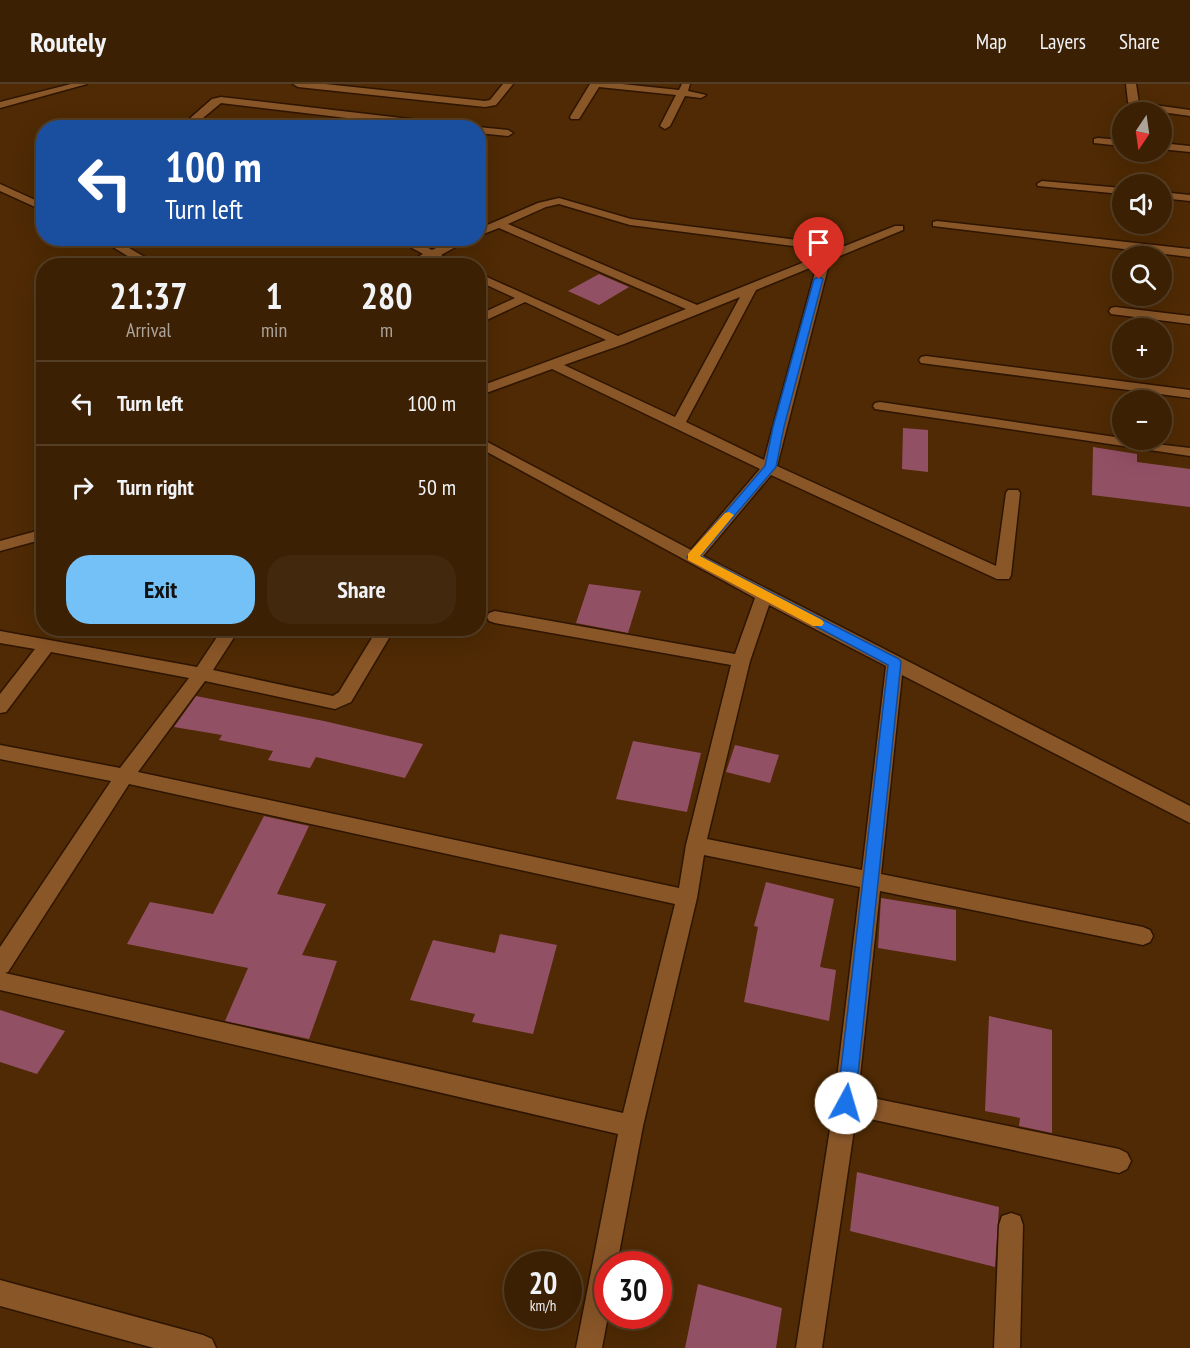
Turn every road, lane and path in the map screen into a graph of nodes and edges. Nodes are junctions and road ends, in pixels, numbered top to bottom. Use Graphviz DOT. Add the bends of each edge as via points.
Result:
graph roads {
  1 [pos="82,84"];
  2 [pos="298,84"];
  3 [pos="508,84"];
  4 [pos="596,84"];
  5 [pos="1131,84"];
  6 [pos="684,88"];
  7 [pos="226,91"];
  8 [pos="701,94"];
  9 [pos="217,100"];
  10 [pos="0,105"];
  11 [pos="1190,113"];
  12 [pos="575,117"];
  13 [pos="193,120"];
  14 [pos="394,120"];
  15 [pos="665,126"];
  16 [pos="486,131"];
  17 [pos="508,133"];
  18 [pos="1098,141"];
  19 [pos="1112,142"];
  20 [pos="1172,147"];
  21 [pos="1190,149"];
  22 [pos="1042,184"];
  23 [pos="0,187"];
  24 [pos="1112,190"];
  25 [pos="1172,196"];
  26 [pos="1190,198"];
  27 [pos="36,204"];
  28 [pos="499,224"];
  29 [pos="936,224"];
  30 [pos="898,228"];
  31 [pos="486,230"];
  32 [pos="118,246"];
  33 [pos="414,246"];
  34 [pos="450,246"];
  35 [pos="844,249"];
  36 [pos="1190,253"];
  37 [pos="431,255"];
  38 [pos="139,258"];
  39 [pos="425,258"];
  40 [pos="438,258"];
  41 [pos="825,258"];
  42 [pos="486,280"];
  43 [pos="752,286"];
  44 [pos="525,297"];
  45 [pos="696,309"];
  46 [pos="1115,311"];
  47 [pos="486,316"];
  48 [pos="1190,320"];
  49 [pos="618,341"];
  50 [pos="926,360"];
  51 [pos="554,365"];
  52 [pos="486,389"];
  53 [pos="1190,394"];
  54 [pos="880,406"];
  55 [pos="678,422"];
  56 [pos="486,445"];
  57 [pos="1190,452"];
  58 [pos="770,467"];
  59 [pos="1013,493"];
  60 [pos="36,536"];
  61 [pos="0,546"];
  62 [pos="693,557"];
  63 [pos="764,596"];
  64 [pos="495,617"];
  65 [pos="227,636"];
  66 [pos="382,636"];
  67 [pos="0,637"];
  68 [pos="47,646"];
  69 [pos="741,661"];
  70 [pos="895,662"];
  71 [pos="201,674"];
  72 [pos="0,707"];
  73 [pos="0,752"];
  74 [pos="124,776"];
  75 [pos="1190,815"];
  76 [pos="696,845"];
  77 [pos="871,881"];
  78 [pos="687,898"];
  79 [pos="1143,936"];
  80 [pos="0,965"];
  81 [pos="0,981"];
  82 [pos="846,1103"];
  83 [pos="631,1126"];
  84 [pos="1119,1161"];
  85 [pos="1011,1225"];
  86 [pos="0,1293"];
  87 [pos="203,1348"];
  88 [pos="589,1348"];
  89 [pos="809,1348"];
  90 [pos="1007,1348"];
  1 -- 10 [label="street"];
  2 -- 3 [label="street" via="485,104 493,103"];
  4 -- 6 [label="street"];
  4 -- 12 [label="street"];
  5 -- 11 [label="street" via="1136,106"];
  6 -- 8 [label="street"];
  6 -- 15 [label="street"];
  7 -- 9 [label="street"];
  9 -- 13 [label="street"];
  9 -- 14 [label="street"];
  16 -- 17 [label="street"];
  18 -- 19 [label="street"];
  20 -- 21 [label="street"];
  22 -- 24 [label="street"];
  23 -- 27 [label="street"];
  25 -- 26 [label="street"];
  28 -- 31 [label="street"];
  28 -- 35 [label="street" via="559,201 630,222"];
  28 -- 45 [label="street"];
  29 -- 36 [label="street"];
  30 -- 35 [label="street"];
  32 -- 38 [label="street"];
  33 -- 37 [label="street"];
  34 -- 37 [label="street"];
  35 -- 41 [label="street"];
  37 -- 39 [label="street"];
  37 -- 40 [label="street"];
  41 -- 43 [label="street"];
  41 -- 58 [label="street"];
  42 -- 44 [label="street"];
  43 -- 45 [label="street"];
  43 -- 55 [label="street"];
  44 -- 47 [label="street"];
  44 -- 49 [label="street"];
  45 -- 49 [label="street"];
  46 -- 48 [label="street"];
  49 -- 51 [label="street"];
  50 -- 53 [label="street"];
  51 -- 52 [label="street"];
  51 -- 55 [label="street"];
  54 -- 57 [label="street"];
  55 -- 58 [label="street"];
  56 -- 62 [label="street"];
  58 -- 59 [label="street" via="1003,575"];
  58 -- 62 [label="street"];
  60 -- 61 [label="street"];
  62 -- 63 [label="street"];
  63 -- 69 [label="street"];
  63 -- 70 [label="street"];
  64 -- 69 [label="street"];
  65 -- 71 [label="street"];
  66 -- 71 [label="street" via="345,698 338,702"];
  67 -- 68 [label="street"];
  68 -- 71 [label="street"];
  68 -- 72 [label="street"];
  69 -- 76 [label="street"];
  70 -- 75 [label="street"];
  70 -- 77 [label="street"];
  71 -- 74 [label="street"];
  73 -- 74 [label="street"];
  74 -- 78 [label="street"];
  74 -- 80 [label="street"];
  76 -- 77 [label="street"];
  76 -- 78 [label="street"];
  77 -- 79 [label="street"];
  77 -- 82 [label="street"];
  78 -- 83 [label="street"];
  81 -- 83 [label="street"];
  82 -- 84 [label="street"];
  82 -- 89 [label="street"];
  83 -- 88 [label="street"];
  85 -- 90 [label="street"];
  86 -- 87 [label="street"];
}
